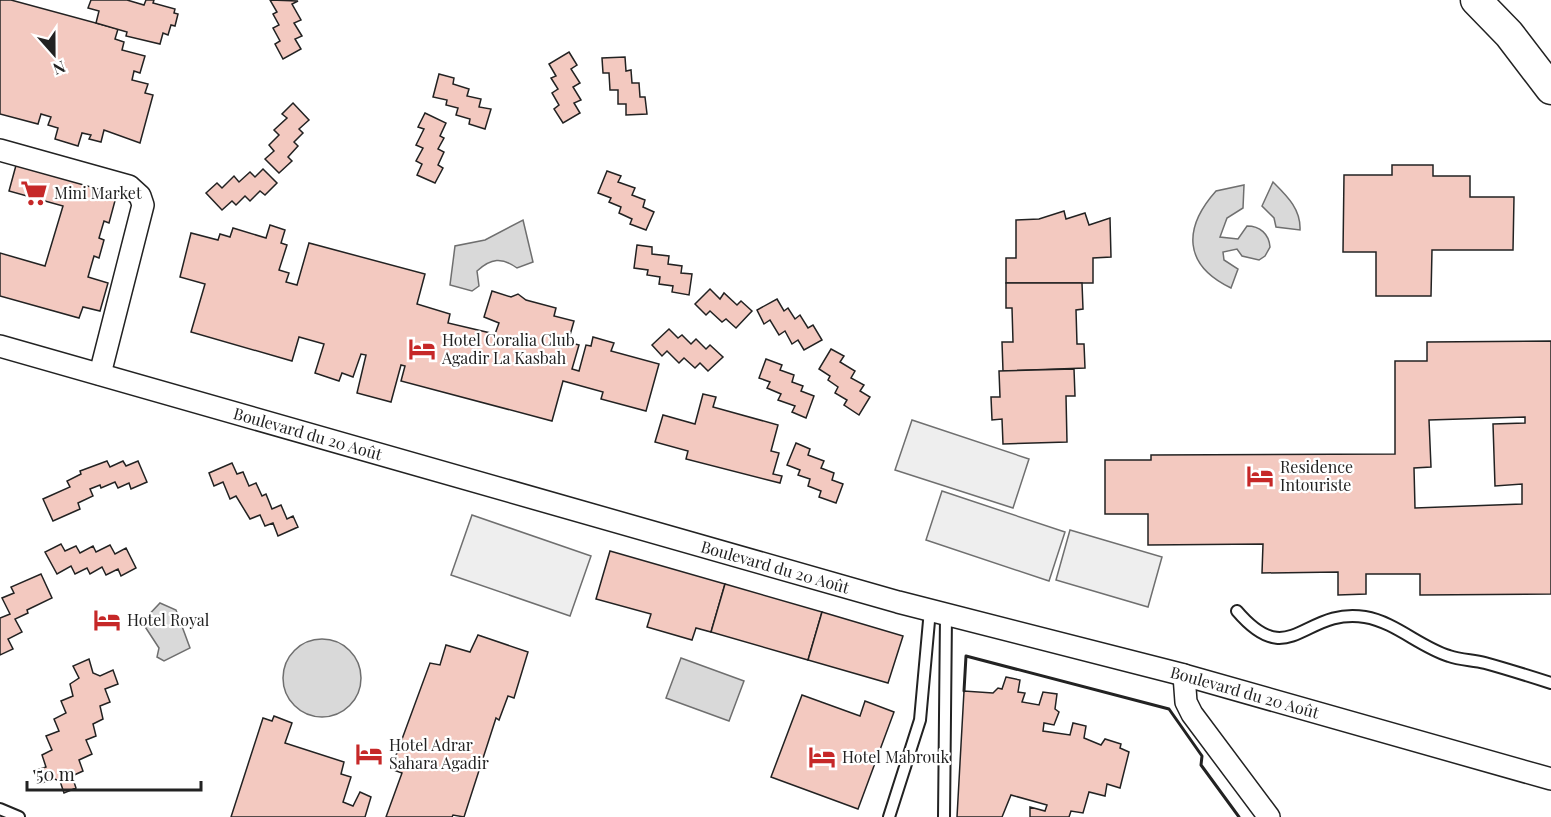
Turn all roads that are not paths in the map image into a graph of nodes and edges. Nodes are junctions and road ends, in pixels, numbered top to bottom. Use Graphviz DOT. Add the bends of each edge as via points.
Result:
graph roads {
  1 [pos="1476,0"];
  2 [pos="1551,89"];
  3 [pos="0,150"];
  4 [pos="0,346"];
  5 [pos="100,374"];
  6 [pos="1238,611"];
  7 [pos="938,612"];
  8 [pos="1184,675"];
  9 [pos="1551,683"];
  10 [pos="1551,779"];
  11 [pos="0,809"];
  12 [pos="19,817"];
  13 [pos="889,817"];
  14 [pos="944,817"];
  15 [pos="1269,817"];
  1 -- 2 [label="street" via="1509,34"];
  3 -- 5 [label="street" via="129,186 140,196 140,220"];
  4 -- 5 [label="street, Boulevard du 20 Août"];
  5 -- 7 [label="street, Boulevard du 20 Août"];
  6 -- 9 [label="lane" via="1248,624 1278,640 1339,616 1366,617 1449,656"];
  7 -- 8 [label="street, Boulevard du 20 Août"];
  7 -- 13 [label="lane" via="920,720"];
  7 -- 14 [label="lane"];
  8 -- 10 [label="street, Boulevard du 20 Août"];
  8 -- 15 [label="street" via="1186,702 1192,714"];
  11 -- 12 [label="lane"];
}
